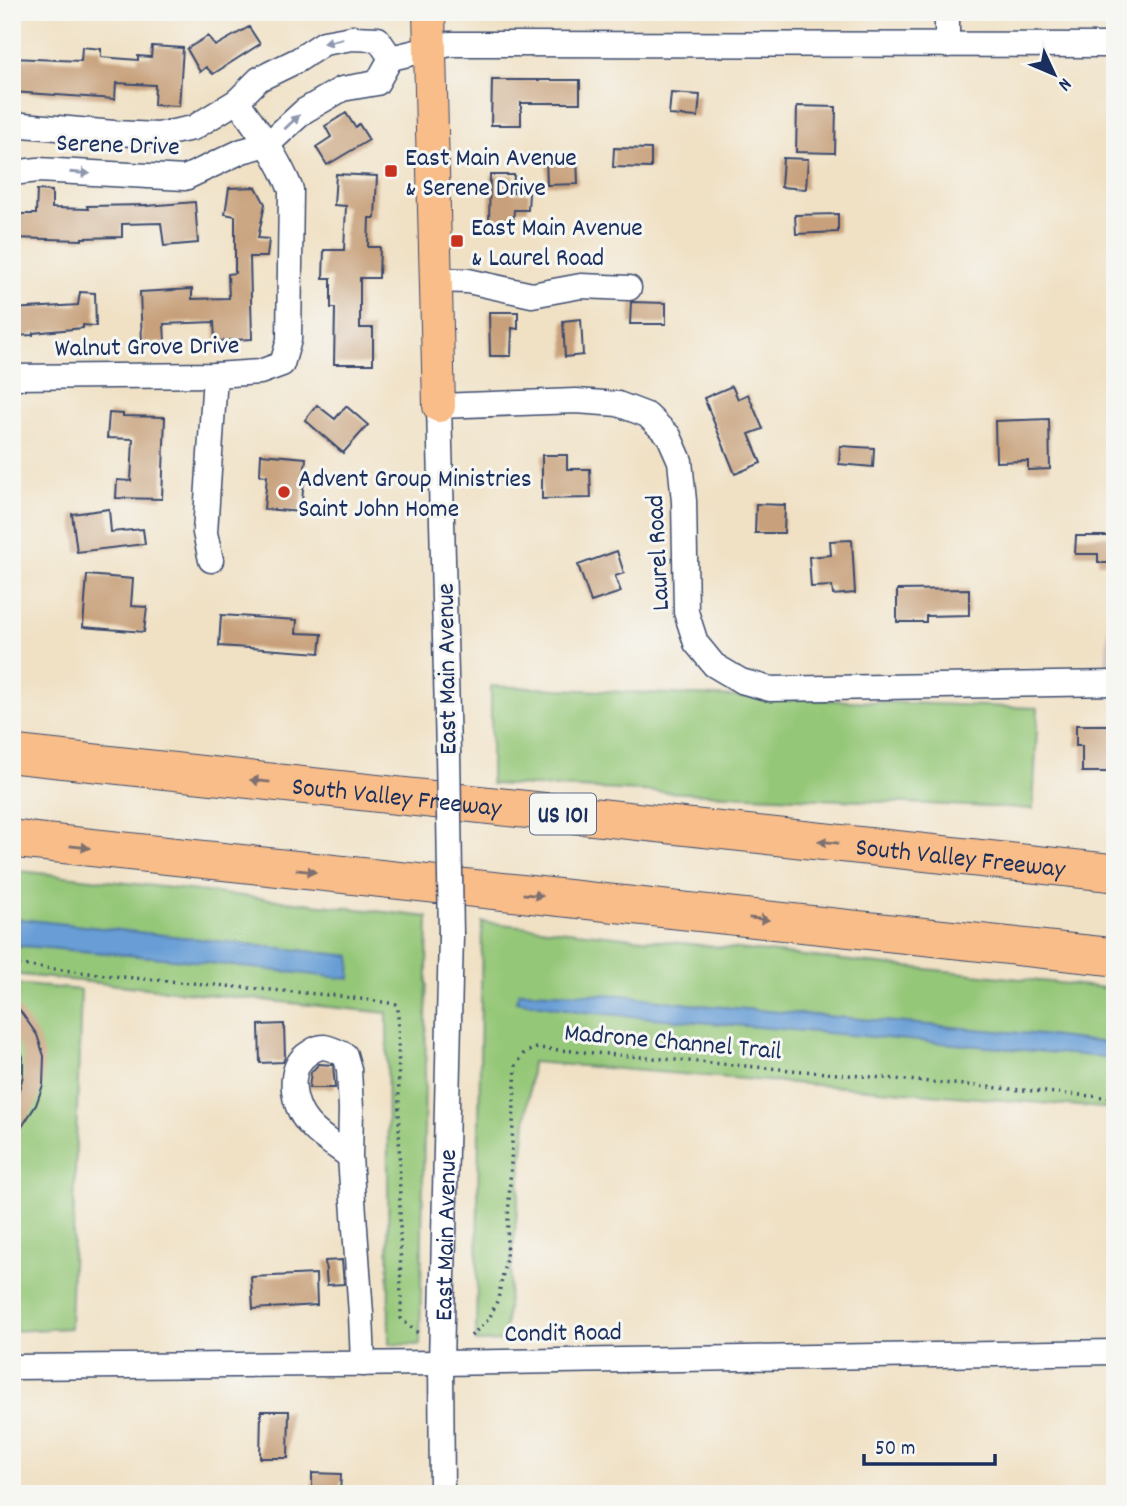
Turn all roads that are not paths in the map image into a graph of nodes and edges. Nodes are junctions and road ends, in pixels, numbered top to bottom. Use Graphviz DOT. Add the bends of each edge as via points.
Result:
graph roads {
  1 [pos="429,12"];
  2 [pos="947,12"];
  3 [pos="947,45"];
  4 [pos="1115,45"];
  5 [pos="429,49"];
  6 [pos="391,58"];
  7 [pos="237,101"];
  8 [pos="12,124"];
  9 [pos="268,144"];
  10 [pos="12,173"];
  11 [pos="435,280"];
  12 [pos="629,288"];
  13 [pos="215,375"];
  14 [pos="12,377"];
  15 [pos="439,406"];
  16 [pos="211,560"];
  17 [pos="1115,683"];
  18 [pos="12,754"];
  19 [pos="12,839"];
  20 [pos="1115,873"];
  21 [pos="1115,957"];
  22 [pos="351,1157"];
  23 [pos="1115,1352"];
  24 [pos="363,1363"];
  25 [pos="441,1363"];
  26 [pos="12,1367"];
  27 [pos="442,1494"];
  1 -- 5 [label="main road, East Main Avenue"];
  2 -- 3 [label="street"];
  3 -- 4 [label="street"];
  3 -- 5 [label="street" via="450,44"];
  5 -- 6 [label="street"];
  5 -- 11 [label="main road, East Main Avenue"];
  6 -- 7 [label="street, Serene Drive, one-way" via="378,39 352,37 324,43 259,79"];
  9 -- 6 [label="street, Serene Drive, one-way" via="304,111 332,94 377,83"];
  7 -- 8 [label="street, Serene Drive" via="193,128 158,135"];
  7 -- 9 [label="street"];
  10 -- 9 [label="street, Serene Drive, one-way" via="38,170 185,178 242,150"];
  9 -- 13 [label="street, Walnut Grove Drive" via="291,190 289,340 282,364 260,372"];
  11 -- 12 [label="street" via="468,281 532,295 581,286"];
  11 -- 15 [label="main road, East Main Avenue"];
  13 -- 14 [label="street, Walnut Grove Drive"];
  13 -- 16 [label="street" via="205,533"];
  15 -- 17 [label="street, Laurel Road" via="576,401 618,404 647,415 669,436 680,461 686,612 695,643 714,665 741,681 770,689"];
  15 -- 25 [label="street, East Main Avenue, bridge" via="451,935"];
  20 -- 18 [label="highway, South Valley Freeway / US 101, one-way"];
  19 -- 21 [label="highway, one-way"];
  22 -- 24 [label="street"];
  23 -- 25 [label="street, Condit Road"];
  24 -- 25 [label="street, Condit Road"];
  24 -- 26 [label="street, Condit Road"];
  25 -- 27 [label="street, East Main Avenue"];
}
